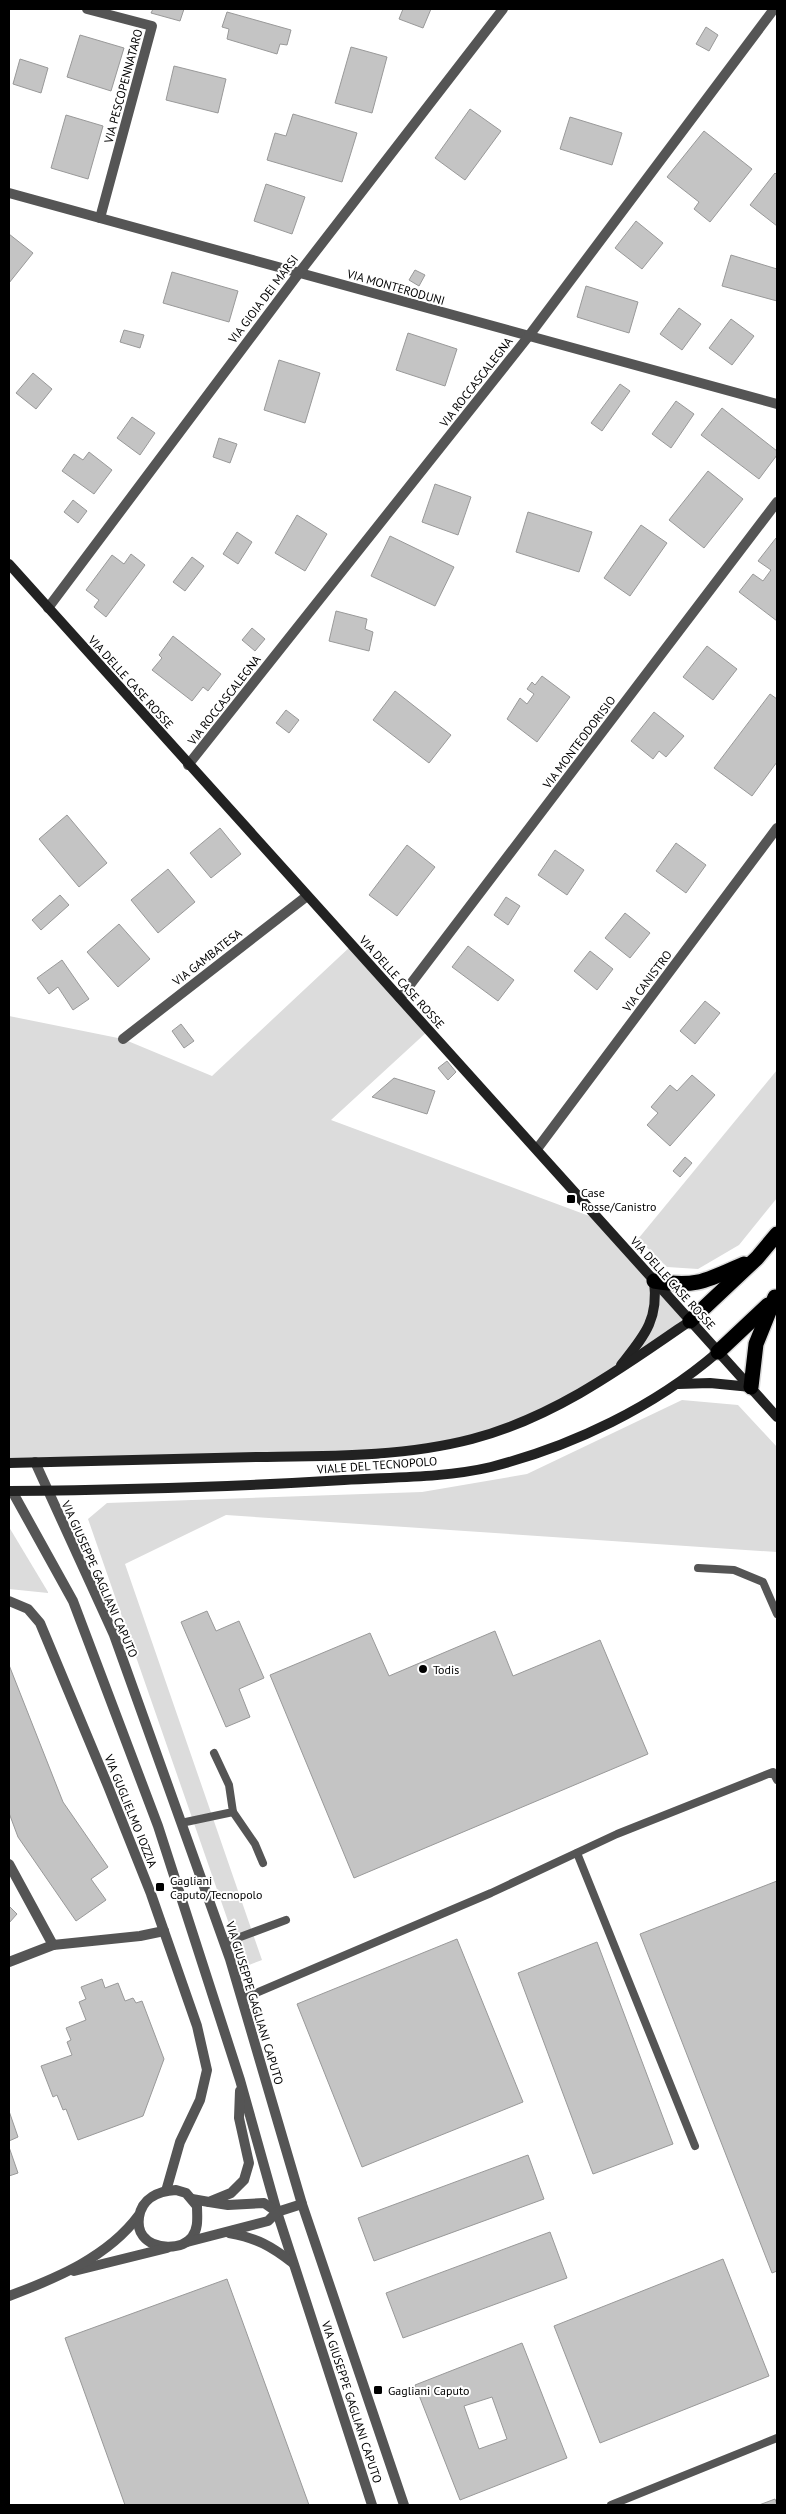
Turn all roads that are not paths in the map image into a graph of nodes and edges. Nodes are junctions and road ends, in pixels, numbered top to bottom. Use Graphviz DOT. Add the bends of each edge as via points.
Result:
graph roads {
  1 [pos="87,9"];
  2 [pos="504,9"];
  3 [pos="774,9"];
  4 [pos="9,193"];
  5 [pos="100,218"];
  6 [pos="299,272"];
  7 [pos="528,337"];
  8 [pos="777,404"];
  9 [pos="777,502"];
  10 [pos="9,564"];
  11 [pos="48,608"];
  12 [pos="188,765"];
  13 [pos="777,828"];
  14 [pos="307,896"];
  15 [pos="400,998"];
  16 [pos="123,1039"];
  17 [pos="536,1149"];
  18 [pos="777,1234"];
  19 [pos="757,1258"];
  20 [pos="654,1280"];
  21 [pos="776,1296"];
  22 [pos="690,1321"];
  23 [pos="718,1352"];
  24 [pos="615,1374"];
  25 [pos="677,1384"];
  26 [pos="751,1387"];
  27 [pos="777,1417"];
  28 [pos="35,1462"];
  29 [pos="9,1463"];
  30 [pos="48,1490"];
  31 [pos="10,1491"];
  32 [pos="698,1568"];
  33 [pos="9,1601"];
  34 [pos="777,1614"];
  35 [pos="214,1753"];
  36 [pos="777,1780"];
  37 [pos="233,1812"];
  38 [pos="181,1823"];
  39 [pos="577,1853"];
  40 [pos="263,1863"];
  41 [pos="9,1864"];
  42 [pos="286,1920"];
  43 [pos="164,1931"];
  44 [pos="224,1942"];
  45 [pos="53,1945"];
  46 [pos="9,1962"];
  47 [pos="242,1999"];
  48 [pos="240,2080"];
  49 [pos="695,2146"];
  50 [pos="166,2191"];
  51 [pos="192,2199"];
  52 [pos="209,2202"];
  53 [pos="302,2204"];
  54 [pos="277,2212"];
  55 [pos="140,2214"];
  56 [pos="225,2232"];
  57 [pos="179,2245"];
  58 [pos="293,2263"];
  59 [pos="63,2274"];
  60 [pos="9,2296"];
  61 [pos="777,2438"];
  62 [pos="372,2505"];
  63 [pos="404,2505"];
  64 [pos="611,2505"];
  1 -- 5 [label="street, VIA PESCOPENNATARO" via="152,26"];
  2 -- 6 [label="street, VIA GIOIA DEI MARSI"];
  3 -- 7 [label="street, VIA ROCCASCALEGNA"];
  4 -- 5 [label="street, VIA MONTERODUNI"];
  5 -- 6 [label="street, VIA MONTERODUNI"];
  6 -- 7 [label="street, VIA MONTERODUNI"];
  6 -- 11 [label="street, VIA GIOIA DEI MARSI"];
  7 -- 8 [label="street, VIA MONTERODUNI"];
  7 -- 12 [label="street, VIA ROCCASCALEGNA"];
  9 -- 15 [label="street, VIA MONTEODORISIO"];
  10 -- 11 [label="main road, VIA DELLE CASE ROSSE"];
  11 -- 12 [label="main road, VIA DELLE CASE ROSSE"];
  12 -- 14 [label="main road, VIA DELLE CASE ROSSE"];
  13 -- 17 [label="street, VIA CANISTRO"];
  14 -- 15 [label="main road, VIA DELLE CASE ROSSE"];
  14 -- 16 [label="street, VIA GAMBATESA"];
  15 -- 17 [label="main road, VIA DELLE CASE ROSSE"];
  17 -- 20 [label="main road, VIA DELLE CASE ROSSE"];
  18 -- 19 [label="highway"];
  19 -- 20 [label="highway" via="704,1283 678,1285"];
  19 -- 22 [label="highway"];
  20 -- 22 [label="main road, VIA DELLE CASE ROSSE"];
  20 -- 24 [label="main road" via="656,1296 651,1323"];
  21 -- 23 [label="highway"];
  21 -- 26 [label="highway" via="756,1344"];
  22 -- 23 [label="main road, VIA DELLE CASE ROSSE"];
  22 -- 24 [label="main road, VIALE DEL TECNOPOLO"];
  23 -- 25 [label="main road, VIALE DEL TECNOPOLO"];
  23 -- 26 [label="main road, VIA DELLE CASE ROSSE"];
  24 -- 28 [label="main road, VIALE DEL TECNOPOLO" via="556,1406 507,1427 471,1439 399,1451"];
  25 -- 26 [label="main road"];
  25 -- 30 [label="main road, VIALE DEL TECNOPOLO" via="606,1424 533,1454 490,1467 284,1484"];
  26 -- 27 [label="main road, VIA DELLE CASE ROSSE"];
  28 -- 29 [label="main road, VIALE DEL TECNOPOLO"];
  28 -- 30 [label="street, VIA GIUSEPPE GAGLIANI CAPUTO"];
  30 -- 31 [label="main road, VIALE DEL TECNOPOLO"];
  30 -- 38 [label="street, VIA GIUSEPPE GAGLIANI CAPUTO" via="114,1634"];
  31 -- 48 [label="street, VIA GIUSEPPE GAGLIANI CAPUTO" via="72,1601 103,1678 158,1826"];
  32 -- 34 [label="lane" via="734,1570 762,1582"];
  33 -- 43 [label="street, VIA GUGLIELMO IOZZIA" via="28,1609 40,1623"];
  35 -- 37 [label="lane" via="229,1785"];
  36 -- 39 [label="lane" via="773,1772"];
  37 -- 38 [label="lane"];
  37 -- 40 [label="lane" via="255,1844"];
  38 -- 44 [label="street, VIA GIUSEPPE GAGLIANI CAPUTO"];
  39 -- 47 [label="lane"];
  39 -- 49 [label="lane"];
  41 -- 45 [label="street"];
  42 -- 44 [label="lane"];
  43 -- 45 [label="street"];
  43 -- 50 [label="street, VIA GUGLIELMO IOZZIA" via="197,2026 207,2070 200,2100 180,2142"];
  44 -- 47 [label="street, VIA GIUSEPPE GAGLIANI CAPUTO"];
  45 -- 46 [label="street"];
  47 -- 53 [label="street, VIA GIUSEPPE GAGLIANI CAPUTO"];
  48 -- 52 [label="street" via="239,2118 249,2163 244,2180 231,2193"];
  48 -- 54 [label="street, VIA GIUSEPPE GAGLIANI CAPUTO"];
  50 -- 51 [label="street" via="181,2192"];
  50 -- 55 [label="street" via="148,2199"];
  51 -- 52 [label="street"];
  51 -- 57 [label="street" via="197,2206 196,2228 192,2237"];
  52 -- 54 [label="street" via="228,2205 264,2203"];
  53 -- 54 [label="street"];
  53 -- 63 [label="street, VIA GIUSEPPE GAGLIANI CAPUTO"];
  54 -- 56 [label="street" via="268,2220"];
  54 -- 58 [label="street, VIA GIUSEPPE GAGLIANI CAPUTO"];
  55 -- 57 [label="street" via="139,2227 143,2236 153,2244"];
  55 -- 59 [label="street" via="115,2243"];
  56 -- 57 [label="street"];
  56 -- 58 [label="street" via="252,2237 272,2246"];
  57 -- 59 [label="street"];
  58 -- 62 [label="street, VIA GIUSEPPE GAGLIANI CAPUTO"];
  59 -- 60 [label="street"];
  61 -- 64 [label="lane"];
}
